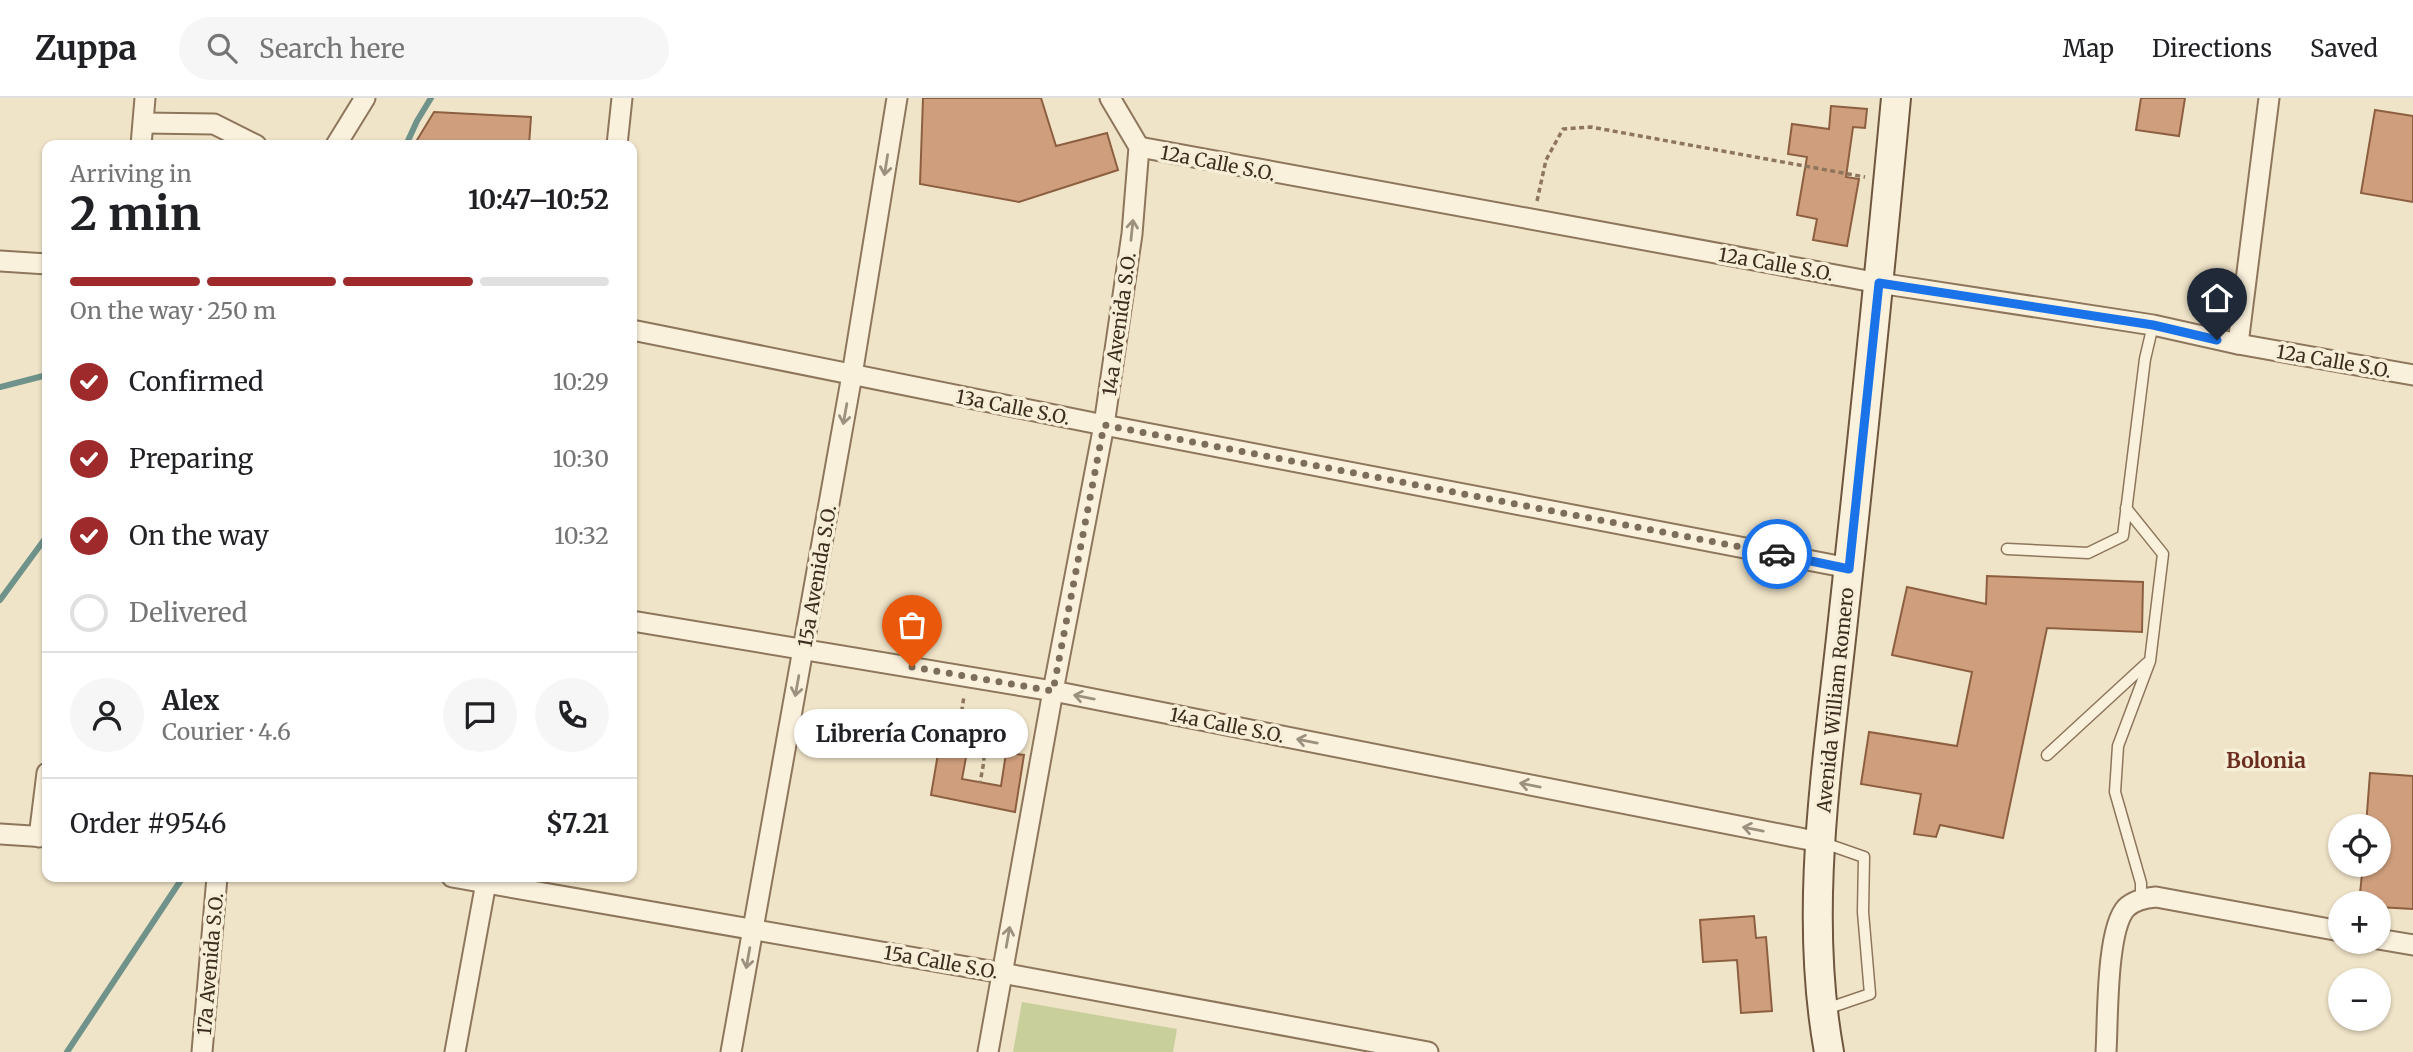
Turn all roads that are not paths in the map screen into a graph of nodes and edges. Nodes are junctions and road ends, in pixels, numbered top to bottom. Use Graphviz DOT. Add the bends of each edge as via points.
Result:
graph roads {
  1 [pos="145,98"];
  2 [pos="365,98"];
  3 [pos="622,98"];
  4 [pos="897,98"];
  5 [pos="1110,98"];
  6 [pos="1896,98"];
  7 [pos="2269,98"];
  8 [pos="144,123"];
  9 [pos="142,140"];
  10 [pos="246,140"];
  11 [pos="339,140"];
  12 [pos="618,140"];
  13 [pos="1139,147"];
  14 [pos="0,261"];
  15 [pos="42,264"];
  16 [pos="1879,283"];
  17 [pos="2153,325"];
  18 [pos="637,331"];
  19 [pos="2238,344"];
  20 [pos="852,374"];
  21 [pos="2413,374"];
  22 [pos="1104,425"];
  23 [pos="2126,508"];
  24 [pos="2007,550"];
  25 [pos="1849,569"];
  26 [pos="637,622"];
  27 [pos="804,648"];
  28 [pos="2150,661"];
  29 [pos="1053,691"];
  30 [pos="2047,755"];
  31 [pos="0,834"];
  32 [pos="42,837"];
  33 [pos="1820,842"];
  34 [pos="218,882"];
  35 [pos="487,882"];
  36 [pos="498,882"];
  37 [pos="2141,899"];
  38 [pos="2328,929"];
  39 [pos="753,930"];
  40 [pos="2391,941"];
  41 [pos="2413,945"];
  42 [pos="1002,973"];
  43 [pos="1822,1010"];
  44 [pos="1384,1047"];
  45 [pos="202,1052"];
  46 [pos="456,1052"];
  47 [pos="731,1052"];
  48 [pos="988,1052"];
  49 [pos="1428,1052"];
  50 [pos="1829,1052"];
  51 [pos="2106,1052"];
  1 -- 8 [label="street"];
  2 -- 11 [label="street"];
  3 -- 12 [label="street"];
  4 -- 20 [label="street, 15a Avenida S.O., one-way"];
  5 -- 13 [label="street"];
  6 -- 16 [label="main road, Avenida William Romero"];
  7 -- 19 [label="street"];
  8 -- 9 [label="street"];
  8 -- 10 [label="street" via="214,124"];
  13 -- 16 [label="street, 12a Calle S.O."];
  22 -- 13 [label="street, 14a Avenida S.O., one-way" via="1132,234"];
  14 -- 15 [label="street"];
  16 -- 17 [label="street, 12a Calle S.O."];
  16 -- 25 [label="main road, Avenida William Romero"];
  17 -- 19 [label="street, 12a Calle S.O."];
  17 -- 23 [label="lane"];
  18 -- 20 [label="street, 13a Calle S.O."];
  19 -- 21 [label="street, 12a Calle S.O."];
  20 -- 22 [label="street, 13a Calle S.O."];
  20 -- 27 [label="street, 15a Avenida S.O., one-way"];
  22 -- 25 [label="street, 13a Calle S.O."];
  22 -- 29 [label="street, 14a Avenida S.O."];
  23 -- 24 [label="lane" via="2123,536 2088,553"];
  23 -- 28 [label="lane" via="2163,554"];
  25 -- 33 [label="main road, Avenida William Romero"];
  26 -- 27 [label="street, 14a Calle S.O."];
  27 -- 29 [label="street, 14a Calle S.O."];
  27 -- 39 [label="street, 15a Avenida S.O., one-way"];
  28 -- 30 [label="lane"];
  28 -- 37 [label="lane" via="2118,746 2115,792 2141,883"];
  33 -- 29 [label="street, 14a Calle S.O., one-way"];
  42 -- 29 [label="street, 14a Avenida S.O., one-way"];
  31 -- 32 [label="street"];
  33 -- 43 [label="main road, Avenida William Romero" via="1817,940"];
  33 -- 43 [label="lane" via="1864,857 1870,994"];
  34 -- 45 [label="street, 17a Avenida S.O."];
  35 -- 46 [label="street"];
  36 -- 39 [label="street, 15a Calle S.O."];
  37 -- 38 [label="street" via="2156,897"];
  37 -- 51 [label="street" via="2126,909 2116,929"];
  39 -- 42 [label="street, 15a Calle S.O."];
  39 -- 47 [label="street, 15a Avenida S.O., one-way"];
  40 -- 41 [label="street"];
  42 -- 44 [label="street, 15a Calle S.O."];
  42 -- 48 [label="street, 14a Avenida S.O."];
  43 -- 50 [label="main road, Avenida William Romero"];
  44 -- 49 [label="street, 15a Calle S.O."];
}
